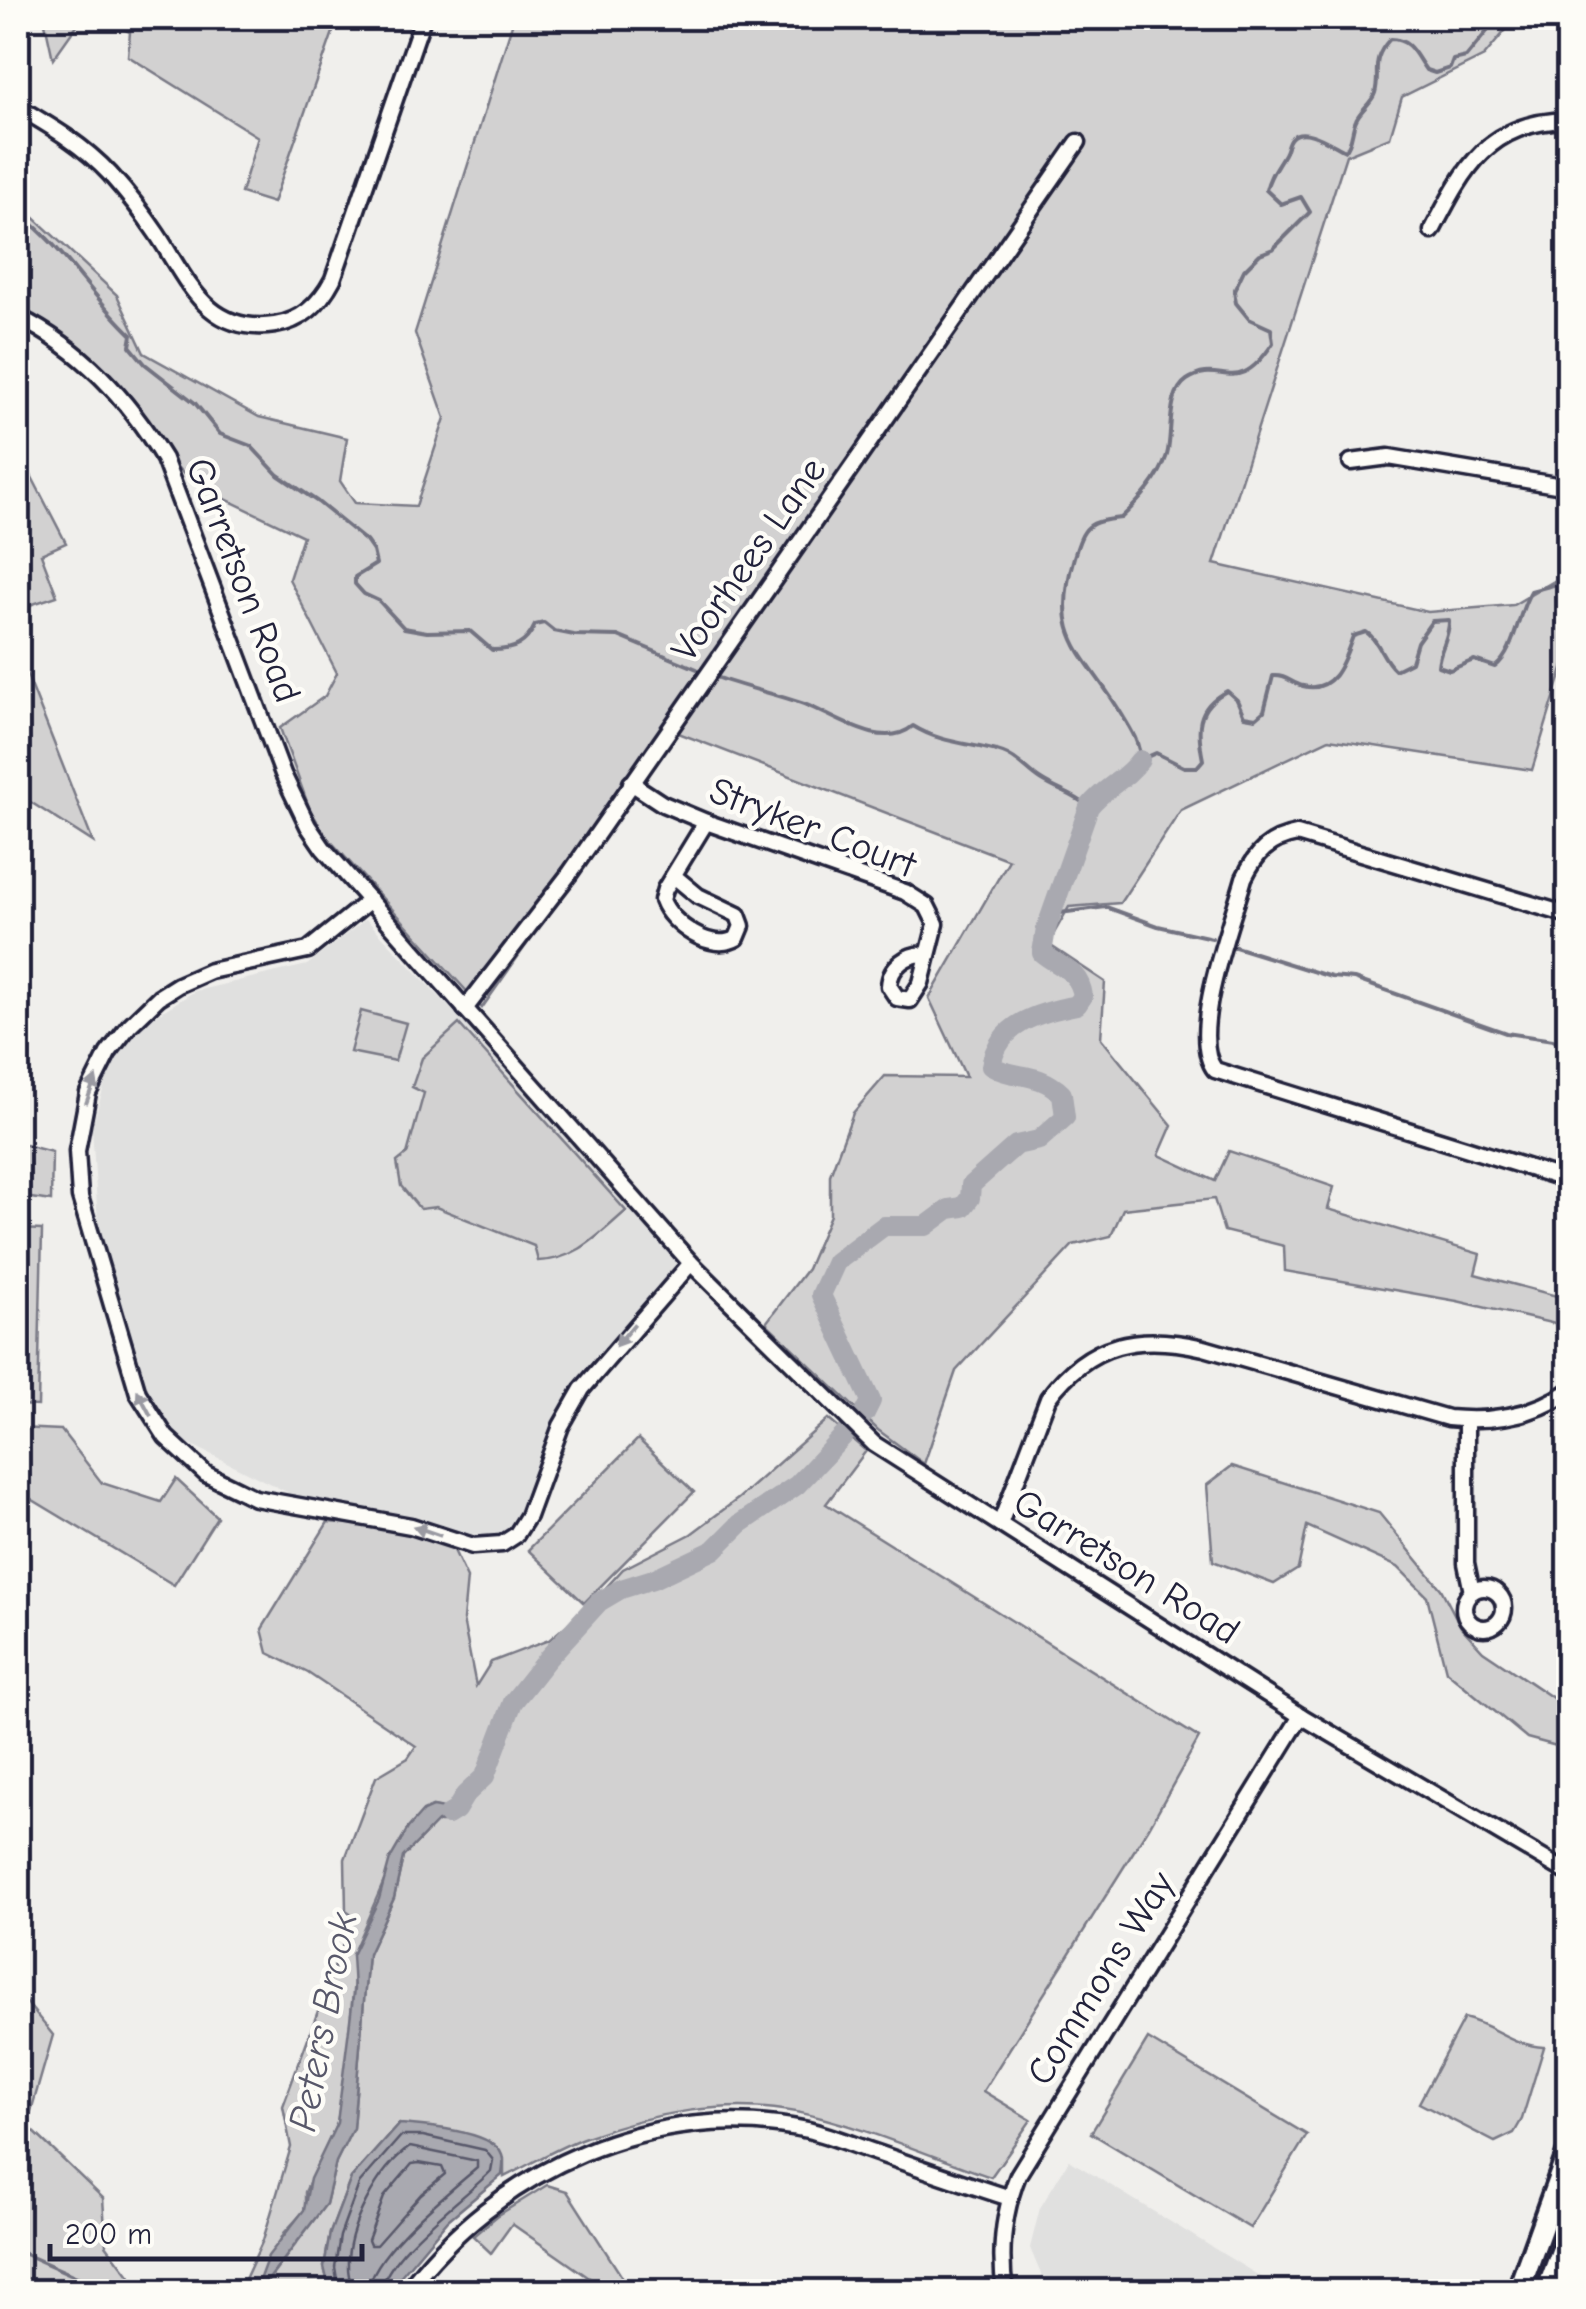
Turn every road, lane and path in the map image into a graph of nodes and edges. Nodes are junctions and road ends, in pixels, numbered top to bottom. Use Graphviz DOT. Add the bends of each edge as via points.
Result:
graph roads {
  1 [pos="423,18"];
  2 [pos="18,107"];
  3 [pos="1568,120"];
  4 [pos="1078,142"];
  5 [pos="1432,231"];
  6 [pos="18,317"];
  7 [pos="1351,462"];
  8 [pos="1568,488"];
  9 [pos="631,783"];
  10 [pos="706,822"];
  11 [pos="674,876"];
  12 [pos="370,900"];
  13 [pos="1568,916"];
  14 [pos="928,955"];
  15 [pos="466,1009"];
  16 [pos="1568,1180"];
  17 [pos="690,1263"];
  18 [pos="1568,1392"];
  19 [pos="1466,1420"];
  20 [pos="1000,1524"];
  21 [pos="1472,1592"];
  22 [pos="1301,1716"];
  23 [pos="1568,1873"];
  24 [pos="1568,2154"];
  25 [pos="1010,2198"];
  26 [pos="1568,2235"];
  27 [pos="1568,2278"];
  28 [pos="1518,2290"];
  29 [pos="406,2292"];
  30 [pos="1005,2292"];
  31 [pos="1547,2292"];
  32 [pos="1566,2292"];
  1 -- 2 [label="street" via="333,279 312,308 280,325 233,322 207,308 144,214 99,163"];
  3 -- 5 [label="street" via="1522,126 1490,144 1462,175"];
  4 -- 9 [label="street, Voorhees Lane"];
  6 -- 12 [label="street, Garretson Road" via="96,370 139,416 164,458 298,805 324,848"];
  7 -- 8 [label="street" via="1389,457"];
  9 -- 10 [label="street, Stryker Court"];
  9 -- 15 [label="street, Voorhees Lane"];
  10 -- 11 [label="street"];
  10 -- 14 [label="street, Stryker Court" via="917,899 935,918"];
  11 -- 11 [label="street" via="662,900 676,920 712,941 736,938 738,915"];
  12 -- 15 [label="street, Garretson Road"];
  17 -- 12 [label="street, one-way" via="582,1388 523,1526 493,1547 255,1498 206,1474 166,1437 138,1393 80,1197 77,1151 88,1093 118,1039 168,991 210,971 308,950"];
  13 -- 16 [label="street" via="1297,834 1278,839 1260,851 1244,878 1206,1040 1215,1070"];
  15 -- 17 [label="street, Garretson Road"];
  17 -- 20 [label="street, Garretson Road" via="874,1444"];
  18 -- 19 [label="street" via="1518,1414"];
  19 -- 20 [label="street" via="1172,1340 1130,1342 1074,1368 1048,1398"];
  19 -- 21 [label="street"];
  20 -- 22 [label="street, Garretson Road"];
  22 -- 23 [label="street, Garretson Road"];
  22 -- 25 [label="street, Commons Way" via="1031,2152"];
  24 -- 28 [label="highway"];
  25 -- 29 [label="street" via="811,2131 734,2122 673,2127 595,2148 525,2181 461,2228"];
  25 -- 30 [label="street, Commons Way" via="1002,2254"];
  26 -- 31 [label="highway"];
  27 -- 32 [label="highway"];
}
